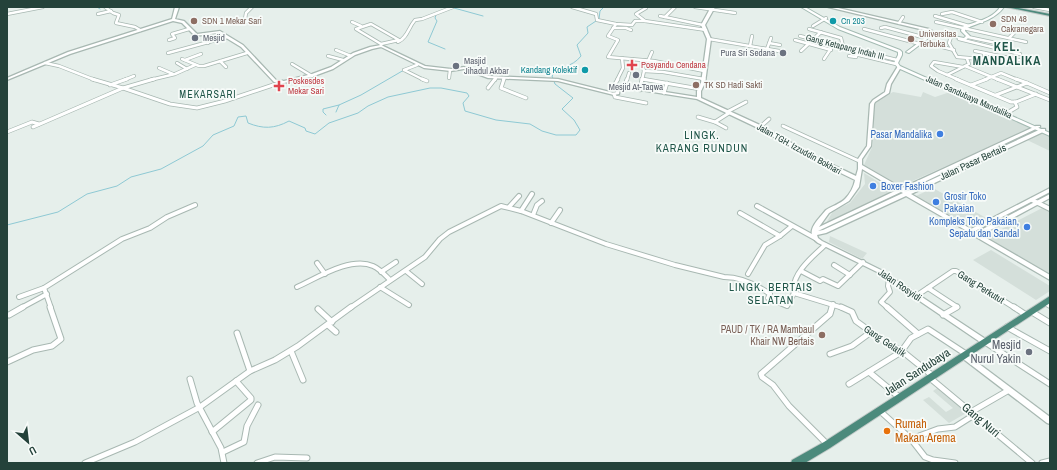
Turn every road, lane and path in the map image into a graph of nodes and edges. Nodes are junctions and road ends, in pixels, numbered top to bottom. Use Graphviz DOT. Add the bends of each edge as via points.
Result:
graph roads {
  1 [pos="43,7"];
  2 [pos="105,7"];
  3 [pos="177,7"];
  4 [pos="252,7"];
  5 [pos="453,7"];
  6 [pos="572,7"];
  7 [pos="644,7"];
  8 [pos="675,7"];
  9 [pos="695,7"];
  10 [pos="1002,7"];
  11 [pos="1008,7"];
  12 [pos="1013,7"];
  13 [pos="713,8"];
  14 [pos="831,8"];
  15 [pos="805,9"];
  16 [pos="1030,10"];
  17 [pos="1050,10"];
  18 [pos="111,11"];
  19 [pos="7,14"];
  20 [pos="98,14"];
  21 [pos="735,14"];
  22 [pos="942,14"];
  23 [pos="1050,15"];
  24 [pos="660,16"];
  25 [pos="665,16"];
  26 [pos="935,16"];
  27 [pos="903,17"];
  28 [pos="825,19"];
  29 [pos="173,20"];
  30 [pos="645,21"];
  31 [pos="247,22"];
  32 [pos="352,22"];
  33 [pos="936,22"];
  34 [pos="982,22"];
  35 [pos="899,23"];
  36 [pos="616,24"];
  37 [pos="703,25"];
  38 [pos="813,26"];
  39 [pos="969,26"];
  40 [pos="362,27"];
  41 [pos="613,28"];
  42 [pos="881,28"];
  43 [pos="963,28"];
  44 [pos="189,29"];
  45 [pos="809,29"];
  46 [pos="864,29"];
  47 [pos="140,30"];
  48 [pos="631,30"];
  49 [pos="706,30"];
  50 [pos="821,32"];
  51 [pos="934,33"];
  52 [pos="1014,33"];
  53 [pos="752,36"];
  54 [pos="800,36"];
  55 [pos="204,37"];
  56 [pos="227,37"];
  57 [pos="951,37"];
  58 [pos="968,37"];
  59 [pos="770,38"];
  60 [pos="1009,38"];
  61 [pos="709,39"];
  62 [pos="814,39"];
  63 [pos="959,39"];
  64 [pos="169,40"];
  65 [pos="795,40"];
  66 [pos="923,41"];
  67 [pos="208,42"];
  68 [pos="1026,42"];
  69 [pos="769,43"];
  70 [pos="996,43"];
  71 [pos="809,44"];
  72 [pos="834,44"];
  73 [pos="381,45"];
  74 [pos="780,45"];
  75 [pos="750,46"];
  76 [pos="843,46"];
  77 [pos="767,49"];
  78 [pos="336,50"];
  79 [pos="831,50"];
  80 [pos="954,50"];
  81 [pos="779,51"];
  82 [pos="801,51"];
  83 [pos="900,51"];
  84 [pos="975,51"];
  85 [pos="652,52"];
  86 [pos="907,52"];
  87 [pos="168,53"];
  88 [pos="247,53"];
  89 [pos="202,54"];
  90 [pos="984,54"];
  91 [pos="1020,54"];
  92 [pos="328,56"];
  93 [pos="351,56"];
  94 [pos="849,56"];
  95 [pos="622,58"];
  96 [pos="890,58"];
  97 [pos="824,59"];
  98 [pos="967,59"];
  99 [pos="343,60"];
  100 [pos="646,60"];
  101 [pos="979,60"];
  102 [pos="220,61"];
  103 [pos="1010,61"];
  104 [pos="176,62"];
  105 [pos="886,62"];
  106 [pos="897,62"];
  107 [pos="990,62"];
  108 [pos="45,63"];
  109 [pos="1033,63"];
  110 [pos="292,64"];
  111 [pos="417,64"];
  112 [pos="195,65"];
  113 [pos="226,66"];
  114 [pos="964,67"];
  115 [pos="160,68"];
  116 [pos="187,69"];
  117 [pos="934,69"];
  118 [pos="450,70"];
  119 [pos="704,70"];
  120 [pos="644,71"];
  121 [pos="954,72"];
  122 [pos="629,73"];
  123 [pos="173,74"];
  124 [pos="947,75"];
  125 [pos="134,76"];
  126 [pos="312,76"];
  127 [pos="921,76"];
  128 [pos="992,76"];
  129 [pos="449,78"];
  130 [pos="496,78"];
  131 [pos="504,78"];
  132 [pos="7,79"];
  133 [pos="642,79"];
  134 [pos="704,80"];
  135 [pos="427,81"];
  136 [pos="282,82"];
  137 [pos="667,83"];
  138 [pos="1026,84"];
  139 [pos="109,85"];
  140 [pos="970,85"];
  141 [pos="618,86"];
  142 [pos="624,87"];
  143 [pos="1018,87"];
  144 [pos="123,88"];
  145 [pos="488,88"];
  146 [pos="700,89"];
  147 [pos="640,90"];
  148 [pos="956,92"];
  149 [pos="1050,92"];
  150 [pos="664,93"];
  151 [pos="614,94"];
  152 [pos="1036,94"];
  153 [pos="996,95"];
  154 [pos="526,98"];
  155 [pos="698,98"];
  156 [pos="1050,100"];
  157 [pos="746,102"];
  158 [pos="1015,102"];
  159 [pos="646,104"];
  160 [pos="728,112"];
  161 [pos="1007,113"];
  162 [pos="698,117"];
  163 [pos="768,119"];
  164 [pos="715,122"];
  165 [pos="39,124"];
  166 [pos="783,126"];
  167 [pos="33,127"];
  168 [pos="760,127"];
  169 [pos="726,128"];
  170 [pos="1039,129"];
  171 [pos="7,132"];
  172 [pos="1050,134"];
  173 [pos="860,165"];
  174 [pos="858,179"];
  175 [pos="1050,190"];
  176 [pos="902,192"];
  177 [pos="532,194"];
  178 [pos="519,196"];
  179 [pos="1050,196"];
  180 [pos="1032,200"];
  181 [pos="542,201"];
  182 [pos="1038,203"];
  183 [pos="195,205"];
  184 [pos="757,206"];
  185 [pos="508,207"];
  186 [pos="1050,209"];
  187 [pos="560,210"];
  188 [pos="521,211"];
  189 [pos="740,213"];
  190 [pos="533,216"];
  191 [pos="551,223"];
  192 [pos="792,226"];
  193 [pos="815,234"];
  194 [pos="972,234"];
  195 [pos="780,236"];
  196 [pos="825,245"];
  197 [pos="396,262"];
  198 [pos="863,262"];
  199 [pos="317,263"];
  200 [pos="834,265"];
  201 [pos="406,271"];
  202 [pos="801,271"];
  203 [pos="381,272"];
  204 [pos="325,274"];
  205 [pos="748,274"];
  206 [pos="850,274"];
  207 [pos="890,278"];
  208 [pos="1050,278"];
  209 [pos="390,280"];
  210 [pos="1050,282"];
  211 [pos="422,284"];
  212 [pos="297,287"];
  213 [pos="380,287"];
  214 [pos="44,288"];
  215 [pos="928,288"];
  216 [pos="794,293"];
  217 [pos="47,294"];
  218 [pos="916,296"];
  219 [pos="19,297"];
  220 [pos="1048,303"];
  221 [pos="833,304"];
  222 [pos="409,305"];
  223 [pos="318,309"];
  224 [pos="1029,313"];
  225 [pos="9,315"];
  226 [pos="944,315"];
  227 [pos="330,323"];
  228 [pos="1050,323"];
  229 [pos="1007,327"];
  230 [pos="336,332"];
  231 [pos="871,332"];
  232 [pos="238,333"];
  233 [pos="918,334"];
  234 [pos="985,342"];
  235 [pos="1050,350"];
  236 [pos="291,351"];
  237 [pos="902,351"];
  238 [pos="830,354"];
  239 [pos="965,355"];
  240 [pos="8,360"];
  241 [pos="250,371"];
  242 [pos="870,372"];
  243 [pos="931,377"];
  244 [pos="190,379"];
  245 [pos="303,380"];
  246 [pos="236,381"];
  247 [pos="849,384"];
  248 [pos="1050,384"];
  249 [pos="1009,390"];
  250 [pos="900,397"];
  251 [pos="258,404"];
  252 [pos="200,407"];
  253 [pos="880,410"];
  254 [pos="972,414"];
  255 [pos="1050,422"];
  256 [pos="212,432"];
  257 [pos="911,439"];
  258 [pos="827,445"];
  259 [pos="223,452"];
  260 [pos="307,458"];
  261 [pos="1050,460"];
  262 [pos="85,463"];
  263 [pos="224,463"];
  264 [pos="257,463"];
  265 [pos="796,463"];
  266 [pos="955,463"];
  267 [pos="1032,463"];
  268 [pos="1042,463"];
  1 -- 19 [label="street"];
  2 -- 18 [label="street"];
  3 -- 29 [label="street"];
  4 -- 31 [label="street" via="245,16"];
  5 -- 73 [label="street" via="415,20 403,40"];
  6 -- 36 [label="street" via="596,14 598,20"];
  7 -- 30 [label="street" via="646,8 636,15"];
  8 -- 25 [label="street"];
  9 -- 13 [label="street"];
  10 -- 34 [label="main road"];
  11 -- 16 [label="highway"];
  12 -- 16 [label="highway"];
  13 -- 21 [label="street"];
  13 -- 37 [label="street"];
  14 -- 35 [label="street"];
  15 -- 28 [label="main road"];
  16 -- 17 [label="street"];
  16 -- 23 [label="highway"];
  18 -- 20 [label="street"];
  18 -- 47 [label="street" via="119,15 116,23 137,27"];
  22 -- 34 [label="street" via="952,12"];
  24 -- 25 [label="street"];
  25 -- 37 [label="street"];
  26 -- 39 [label="street"];
  27 -- 35 [label="street"];
  28 -- 38 [label="street"];
  28 -- 83 [label="main road" via="844,30"];
  29 -- 44 [label="street" via="182,21"];
  29 -- 47 [label="street"];
  30 -- 36 [label="street" via="635,21 632,25"];
  30 -- 49 [label="street"];
  32 -- 40 [label="street"];
  33 -- 43 [label="street"];
  34 -- 39 [label="main road"];
  35 -- 51 [label="street"];
  36 -- 41 [label="street"];
  37 -- 49 [label="street"];
  39 -- 43 [label="main road"];
  40 -- 73 [label="street" via="356,29"];
  40 -- 73 [label="street" via="371,24 399,40"];
  41 -- 48 [label="street"];
  41 -- 95 [label="street" via="608,36 618,40 607,56"];
  42 -- 66 [label="street"];
  43 -- 58 [label="main road"];
  43 -- 60 [label="street"];
  44 -- 56 [label="street" via="197,35 218,32"];
  44 -- 64 [label="street" via="172,34 175,38"];
  45 -- 50 [label="street"];
  46 -- 66 [label="street"];
  47 -- 108 [label="street"];
  49 -- 61 [label="street"];
  50 -- 62 [label="street"];
  50 -- 76 [label="street" via="842,38"];
  51 -- 57 [label="main road"];
  51 -- 66 [label="main road"];
  52 -- 60 [label="street"];
  53 -- 75 [label="street"];
  54 -- 62 [label="street, Gang Ketapang Indah III"];
  55 -- 67 [label="street"];
  56 -- 67 [label="street"];
  56 -- 88 [label="street" via="238,43"];
  57 -- 63 [label="main road"];
  57 -- 80 [label="street" via="949,42"];
  58 -- 63 [label="main road" via="964,40"];
  58 -- 70 [label="street"];
  59 -- 69 [label="street"];
  60 -- 68 [label="street"];
  61 -- 75 [label="street"];
  61 -- 119 [label="street"];
  62 -- 71 [label="street"];
  62 -- 72 [label="street, Gang Ketapang Indah III"];
  63 -- 91 [label="street"];
  65 -- 71 [label="street"];
  66 -- 80 [label="street"];
  66 -- 86 [label="main road"];
  67 -- 87 [label="street"];
  69 -- 74 [label="street"];
  69 -- 77 [label="street"];
  71 -- 79 [label="street"];
  71 -- 82 [label="street"];
  72 -- 76 [label="street, Gang Ketapang Indah III"];
  72 -- 79 [label="street"];
  73 -- 93 [label="street"];
  73 -- 111 [label="street"];
  75 -- 77 [label="street"];
  76 -- 96 [label="street, Gang Ketapang Indah III"];
  77 -- 81 [label="street"];
  78 -- 93 [label="street"];
  79 -- 97 [label="street"];
  80 -- 101 [label="street" via="957,57"];
  83 -- 86 [label="main road"];
  83 -- 106 [label="main road"];
  84 -- 90 [label="street"];
  85 -- 100 [label="street"];
  86 -- 127 [label="main road, Jalan Sandubaya Mandalika" via="900,62 901,65"];
  88 -- 102 [label="street"];
  88 -- 136 [label="street" via="275,81"];
  89 -- 112 [label="street" via="183,60"];
  90 -- 101 [label="street" via="984,58"];
  90 -- 103 [label="street"];
  90 -- 109 [label="street"];
  92 -- 99 [label="street"];
  93 -- 99 [label="street"];
  94 -- 105 [label="street" via="856,57 856,54"];
  95 -- 100 [label="street"];
  95 -- 141 [label="street" via="623,68 615,84"];
  96 -- 105 [label="street"];
  96 -- 106 [label="street"];
  98 -- 114 [label="street" via="970,63"];
  99 -- 126 [label="street" via="332,68"];
  100 -- 119 [label="street"];
  100 -- 120 [label="street" via="642,64"];
  101 -- 107 [label="street"];
  102 -- 112 [label="street" via="204,66"];
  102 -- 113 [label="street"];
  104 -- 116 [label="street"];
  105 -- 106 [label="street"];
  106 -- 127 [label="main road"];
  106 -- 173 [label="street" via="887,93 872,104 869,146"];
  108 -- 132 [label="street"];
  108 -- 139 [label="street"];
  110 -- 126 [label="street"];
  111 -- 118 [label="street"];
  111 -- 135 [label="street" via="405,70"];
  112 -- 116 [label="street"];
  114 -- 117 [label="street" via="934,62 931,66"];
  114 -- 121 [label="street"];
  114 -- 128 [label="street"];
  115 -- 123 [label="street"];
  116 -- 123 [label="street"];
  117 -- 121 [label="street"];
  117 -- 124 [label="street"];
  118 -- 129 [label="street"];
  118 -- 130 [label="street" via="464,68"];
  119 -- 134 [label="street"];
  120 -- 133 [label="street"];
  120 -- 134 [label="street" via="666,72"];
  121 -- 124 [label="street"];
  122 -- 142 [label="street"];
  123 -- 144 [label="street"];
  124 -- 140 [label="street"];
  125 -- 139 [label="street"];
  126 -- 136 [label="street"];
  127 -- 148 [label="main road"];
  128 -- 138 [label="street" via="1002,73"];
  128 -- 140 [label="street"];
  128 -- 143 [label="street"];
  130 -- 131 [label="street"];
  130 -- 145 [label="street"];
  131 -- 151 [label="street" via="558,80"];
  131 -- 154 [label="street" via="501,88"];
  133 -- 137 [label="street"];
  133 -- 147 [label="street"];
  134 -- 146 [label="street"];
  136 -- 144 [label="street" via="198,108 170,104"];
  137 -- 146 [label="street"];
  137 -- 150 [label="street"];
  138 -- 143 [label="street"];
  138 -- 149 [label="street"];
  139 -- 144 [label="street"];
  140 -- 153 [label="street"];
  141 -- 142 [label="street, Jalan TGH. Izzuddin Bokhari"];
  141 -- 151 [label="street" via="618,92"];
  142 -- 147 [label="street, Jalan TGH. Izzuddin Bokhari"];
  143 -- 152 [label="street"];
  143 -- 153 [label="street"];
  144 -- 165 [label="street"];
  146 -- 155 [label="street"];
  147 -- 150 [label="street, Jalan TGH. Izzuddin Bokhari"];
  148 -- 161 [label="main road, Jalan Sandubaya Mandalika"];
  148 -- 170 [label="main road"];
  150 -- 155 [label="street, Jalan TGH. Izzuddin Bokhari"];
  151 -- 159 [label="street" via="616,98"];
  152 -- 156 [label="street"];
  152 -- 158 [label="street"];
  153 -- 158 [label="street"];
  155 -- 160 [label="street, Jalan TGH. Izzuddin Bokhari"];
  157 -- 160 [label="street"];
  158 -- 161 [label="street" via="1017,107"];
  160 -- 164 [label="street"];
  160 -- 168 [label="street, Jalan TGH. Izzuddin Bokhari"];
  161 -- 170 [label="main road, Jalan Sandubaya Mandalika"];
  162 -- 164 [label="street"];
  163 -- 168 [label="street"];
  164 -- 169 [label="street"];
  165 -- 167 [label="street"];
  165 -- 171 [label="street" via="32,122"];
  166 -- 173 [label="street"];
  168 -- 174 [label="street, Jalan TGH. Izzuddin Bokhari" via="816,159"];
  170 -- 172 [label="main road"];
  170 -- 176 [label="street, Jalan Pasar Bertais"];
  173 -- 174 [label="street"];
  173 -- 176 [label="street"];
  174 -- 193 [label="street" via="851,195 827,212 817,224"];
  175 -- 180 [label="street"];
  176 -- 193 [label="street, Jalan Pasar Bertais" via="824,232"];
  176 -- 194 [label="street"];
  177 -- 188 [label="street"];
  178 -- 185 [label="street"];
  179 -- 182 [label="street"];
  180 -- 182 [label="street"];
  180 -- 194 [label="street"];
  181 -- 190 [label="street" via="537,205"];
  182 -- 186 [label="street"];
  182 -- 194 [label="street"];
  183 -- 214 [label="street" via="122,240"];
  184 -- 192 [label="street"];
  185 -- 188 [label="street"];
  185 -- 201 [label="street" via="499,207 453,229"];
  187 -- 191 [label="street"];
  188 -- 190 [label="street"];
  189 -- 195 [label="street"];
  190 -- 191 [label="street"];
  191 -- 216 [label="street" via="645,256 760,287 770,294 768,298 786,306"];
  192 -- 193 [label="street"];
  192 -- 195 [label="street"];
  193 -- 196 [label="street, Jalan Rosyidi"];
  194 -- 208 [label="street"];
  194 -- 210 [label="street"];
  195 -- 205 [label="street" via="765,245"];
  196 -- 198 [label="street, Jalan Rosyidi"];
  196 -- 202 [label="street"];
  197 -- 203 [label="street"];
  198 -- 206 [label="street"];
  198 -- 207 [label="street, Jalan Rosyidi"];
  199 -- 204 [label="street"];
  200 -- 206 [label="street"];
  201 -- 209 [label="street"];
  201 -- 211 [label="street"];
  202 -- 206 [label="street" via="820,281 823,279 838,286"];
  202 -- 216 [label="street" via="794,281"];
  203 -- 204 [label="street" via="370,264 364,264 349,265"];
  203 -- 209 [label="street"];
  204 -- 212 [label="street"];
  207 -- 218 [label="street, Jalan Rosyidi"];
  207 -- 233 [label="street" via="890,292 881,302"];
  209 -- 213 [label="street"];
  213 -- 222 [label="street"];
  213 -- 227 [label="street"];
  214 -- 217 [label="street"];
  214 -- 219 [label="street"];
  215 -- 218 [label="street, Gang Perkutut"];
  215 -- 224 [label="street, Gang Perkutut" via="953,271 957,271"];
  215 -- 226 [label="street" via="957,307"];
  216 -- 221 [label="street, Gang Gelatik"];
  217 -- 225 [label="street"];
  217 -- 240 [label="street" via="60,339 52,346"];
  218 -- 226 [label="street, Jalan Rosyidi"];
  220 -- 224 [label="highway, Jalan Sandubaya"];
  221 -- 231 [label="street, Gang Gelatik" via="852,312 856,320"];
  221 -- 258 [label="street" via="830,314 761,374"];
  223 -- 227 [label="street"];
  224 -- 228 [label="street"];
  224 -- 229 [label="highway, Jalan Sandubaya"];
  226 -- 234 [label="street, Jalan Rosyidi"];
  227 -- 230 [label="street"];
  227 -- 236 [label="street"];
  229 -- 234 [label="highway, Jalan Sandubaya"];
  229 -- 235 [label="street"];
  231 -- 237 [label="street, Gang Gelatik"];
  231 -- 238 [label="street" via="863,340"];
  232 -- 241 [label="street"];
  233 -- 237 [label="street" via="911,338"];
  233 -- 239 [label="street" via="928,329 932,330"];
  234 -- 239 [label="highway, Jalan Sandubaya"];
  234 -- 248 [label="street"];
  236 -- 241 [label="street"];
  236 -- 245 [label="street"];
  237 -- 242 [label="street"];
  237 -- 243 [label="street, Gang Gelatik"];
  239 -- 243 [label="highway, Jalan Sandubaya"];
  239 -- 249 [label="street"];
  241 -- 246 [label="street"];
  242 -- 247 [label="street"];
  242 -- 250 [label="street"];
  243 -- 250 [label="highway, Jalan Sandubaya"];
  243 -- 254 [label="street, Gang Nuri"];
  244 -- 252 [label="street" via="192,393"];
  246 -- 252 [label="street"];
  246 -- 256 [label="street" via="252,398"];
  249 -- 254 [label="street"];
  249 -- 255 [label="street"];
  250 -- 253 [label="highway, Jalan Sandubaya"];
  251 -- 259 [label="street" via="247,426 244,442"];
  252 -- 256 [label="street"];
  252 -- 262 [label="street" via="140,440"];
  253 -- 257 [label="street"];
  253 -- 258 [label="highway, Jalan Sandubaya"];
  254 -- 257 [label="street" via="955,426"];
  254 -- 267 [label="street, Gang Nuri"];
  256 -- 259 [label="street"];
  257 -- 266 [label="street" via="925,457"];
  258 -- 265 [label="highway, Jalan Sandubaya"];
  259 -- 263 [label="street"];
  260 -- 264 [label="street" via="275,458"];
  261 -- 268 [label="street"];
}
